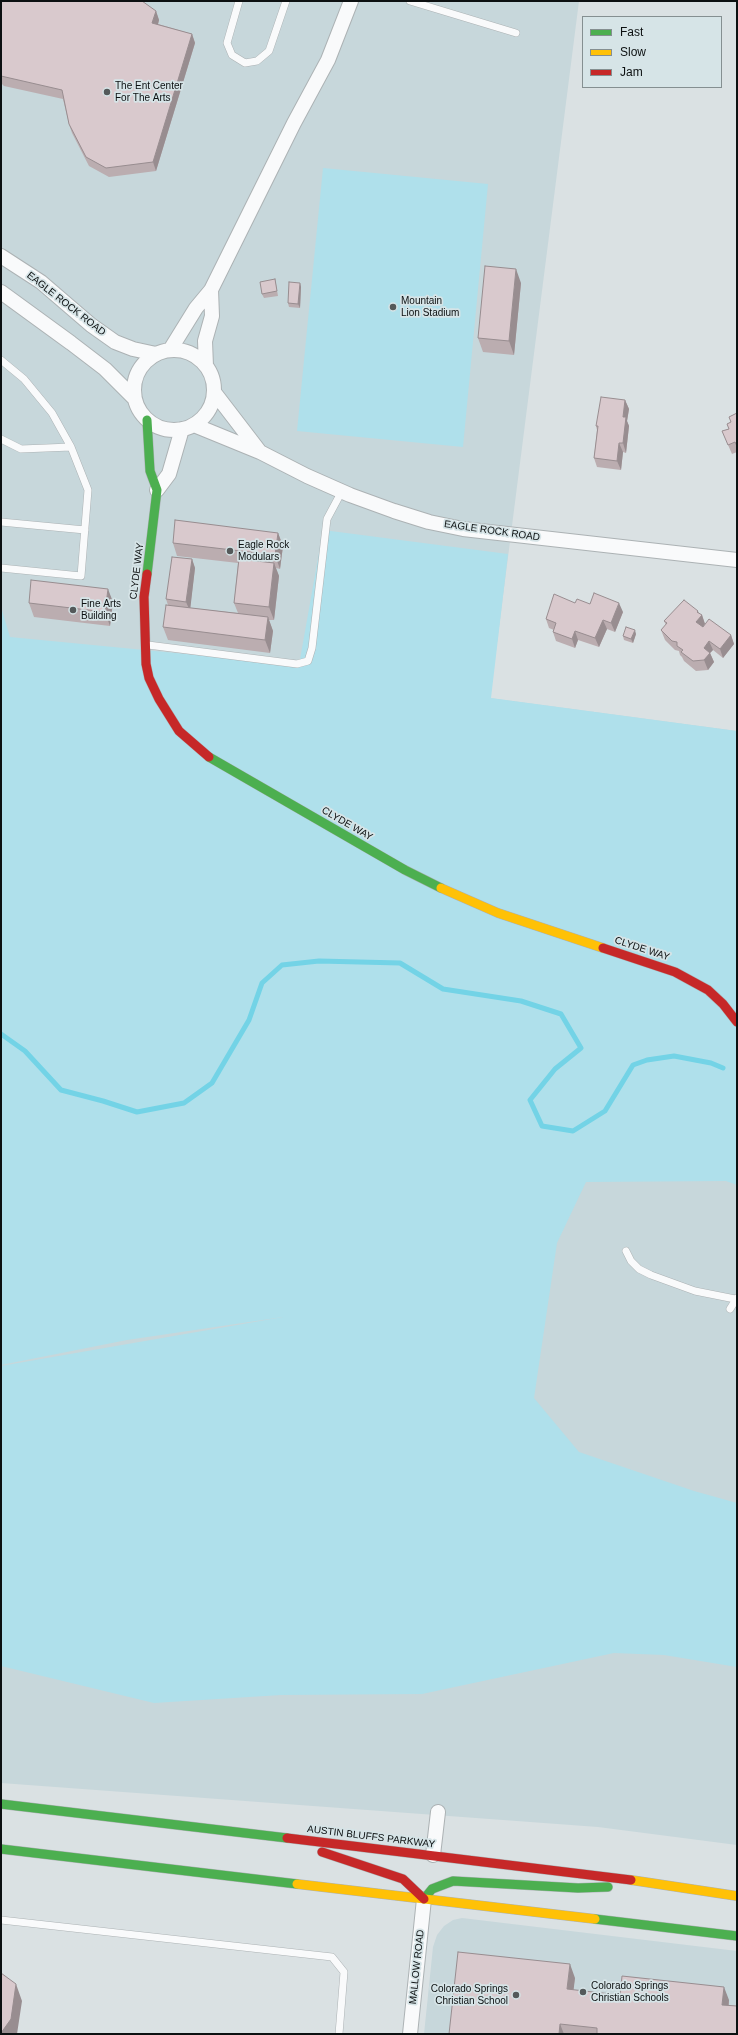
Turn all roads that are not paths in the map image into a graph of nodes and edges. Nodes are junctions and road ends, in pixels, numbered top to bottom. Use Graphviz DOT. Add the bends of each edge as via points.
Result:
graph roads {
  1 [pos="239,1"];
  2 [pos="286,1"];
  3 [pos="351,1"];
  4 [pos="410,1"];
  5 [pos="516,33"];
  6 [pos="1,256"];
  7 [pos="212,290"];
  8 [pos="1,292"];
  9 [pos="163,352"];
  10 [pos="1,360"];
  11 [pos="206,366"];
  12 [pos="214,392"];
  13 [pos="134,398"];
  14 [pos="147,420"];
  15 [pos="188,427"];
  16 [pos="1,439"];
  17 [pos="71,448"];
  18 [pos="260,452"];
  19 [pos="157,490"];
  20 [pos="342,491"];
  21 [pos="1,522"];
  22 [pos="85,530"];
  23 [pos="737,560"];
  24 [pos="1,568"];
  25 [pos="144,645"];
  26 [pos="737,1022"];
  27 [pos="626,1251"];
  28 [pos="736,1299"];
  29 [pos="730,1309"];
  30 [pos="1,1804"];
  31 [pos="438,1812"];
  32 [pos="259,1834"];
  33 [pos="1,1849"];
  34 [pos="433,1855"];
  35 [pos="668,1886"];
  36 [pos="737,1896"];
  37 [pos="424,1900"];
  38 [pos="1,1920"];
  39 [pos="737,1936"];
  40 [pos="339,2034"];
  41 [pos="410,2034"];
  1 -- 2 [label="lane" via="227,43 232,55 245,63 257,62 269,51"];
  3 -- 7 [label="street" via="328,60"];
  4 -- 5 [label="lane"];
  6 -- 9 [label="street, EAGLE ROCK ROAD" via="41,282 115,342 133,349"];
  7 -- 9 [label="street"];
  7 -- 11 [label="street" via="212,316 205,341"];
  8 -- 13 [label="street" via="105,369"];
  9 -- 11 [label="street, EAGLE ROCK ROAD" via="183,351 196,356"];
  9 -- 13 [label="street" via="145,362 137,373"];
  10 -- 17 [label="lane" via="24,379 52,413"];
  11 -- 12 [label="street, EAGLE ROCK ROAD" via="213,378"];
  12 -- 15 [label="street" via="211,405 204,417"];
  12 -- 18 [label="street, EAGLE ROCK ROAD"];
  13 -- 14 [label="street"];
  14 -- 15 [label="street, EAGLE ROCK ROAD" via="157,427 170,430"];
  14 -- 19 [label="main road" via="150,471"];
  15 -- 18 [label="street, EAGLE ROCK ROAD"];
  15 -- 19 [label="street" via="169,474"];
  16 -- 17 [label="lane" via="21,449"];
  17 -- 22 [label="lane" via="88,490"];
  18 -- 20 [label="street, EAGLE ROCK ROAD"];
  19 -- 25 [label="main road, CLYDE WAY" via="144,597"];
  20 -- 23 [label="street, EAGLE ROCK ROAD" via="394,512 463,529"];
  20 -- 25 [label="lane" via="327,520 312,648 308,661 297,664"];
  21 -- 22 [label="lane"];
  22 -- 24 [label="lane" via="81,576"];
  25 -- 26 [label="main road, CLYDE WAY" via="149,678 171,719 191,742 226,768 405,870 459,897 532,925 656,964 693,980 708,990"];
  27 -- 28 [label="lane" via="639,1269 651,1275 695,1291"];
  28 -- 29 [label="lane"];
  30 -- 32 [label="main road, AUSTIN BLUFFS PARKWAY"];
  31 -- 34 [label="street"];
  32 -- 34 [label="main road, AUSTIN BLUFFS PARKWAY"];
  32 -- 37 [label="main road" via="403,1879"];
  33 -- 37 [label="main road"];
  34 -- 35 [label="main road, AUSTIN BLUFFS PARKWAY"];
  35 -- 36 [label="main road, AUSTIN BLUFFS PARKWAY"];
  35 -- 37 [label="main road" via="578,1888 453,1881 432,1889"];
  37 -- 39 [label="main road"];
  37 -- 41 [label="street, MALLOW ROAD"];
  38 -- 40 [label="lane" via="332,1957 344,1972"];
}
